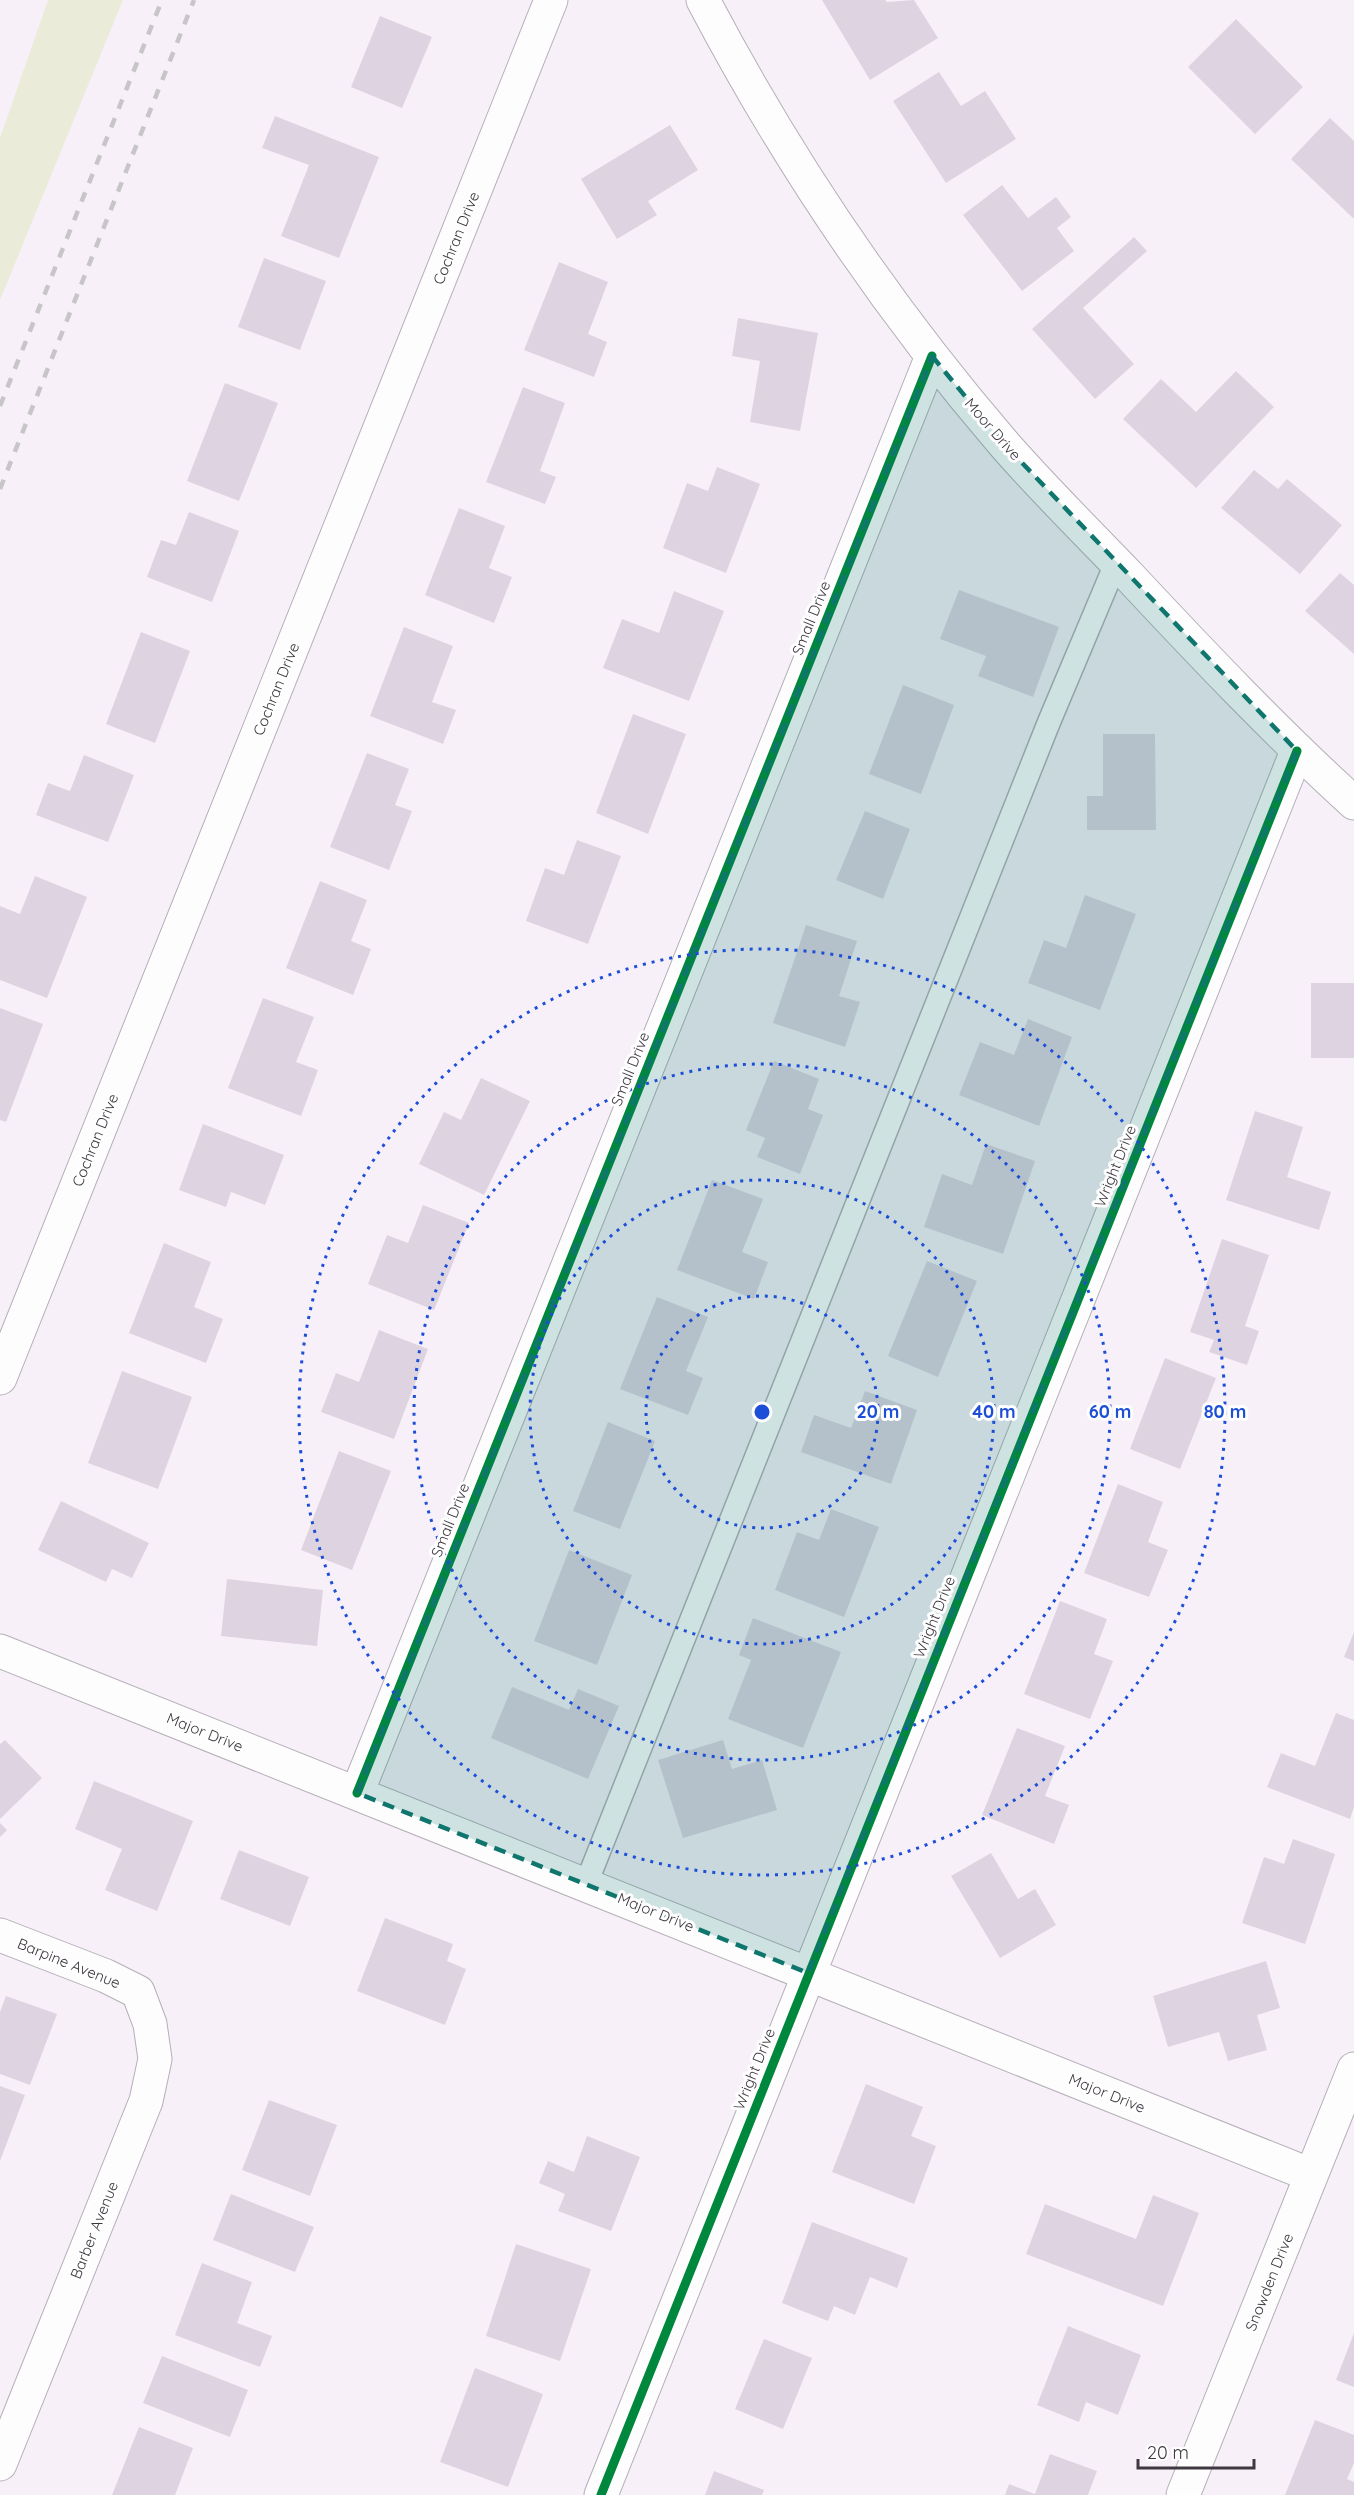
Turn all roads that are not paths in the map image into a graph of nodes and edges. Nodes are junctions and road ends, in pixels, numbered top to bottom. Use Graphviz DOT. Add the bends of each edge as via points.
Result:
graph roads {
  1 [pos="552,0"];
  2 [pos="703,0"];
  3 [pos="932,357"];
  4 [pos="1116,563"];
  5 [pos="1297,751"];
  6 [pos="1354,803"];
  7 [pos="0,1378"];
  8 [pos="0,1651"];
  9 [pos="357,1793"];
  10 [pos="586,1884"];
  11 [pos="0,1935"];
  12 [pos="808,1973"];
  13 [pos="138,1992"];
  14 [pos="1354,2068"];
  15 [pos="1311,2175"];
  16 [pos="0,2464"];
  17 [pos="601,2495"];
  18 [pos="1183,2495"];
  1 -- 7 [label="street, Cochran Drive"];
  2 -- 3 [label="street, Moor Drive" via="743,76 816,195"];
  3 -- 4 [label="street, Moor Drive" via="1006,446"];
  3 -- 9 [label="street, Small Drive"];
  4 -- 5 [label="street, Moor Drive"];
  4 -- 10 [label="lane" via="1040,744"];
  5 -- 6 [label="street, Moor Drive"];
  5 -- 12 [label="street, Wright Drive"];
  8 -- 9 [label="street, Major Drive"];
  9 -- 10 [label="street, Major Drive"];
  10 -- 12 [label="street, Major Drive"];
  11 -- 13 [label="street, Barpine Avenue"];
  12 -- 15 [label="street, Major Drive"];
  12 -- 17 [label="street, Wright Drive"];
  13 -- 16 [label="street, Barber Avenue" via="150,2024 155,2059 146,2101"];
  14 -- 15 [label="street, Snowden Drive"];
  15 -- 18 [label="street, Snowden Drive"];
}
